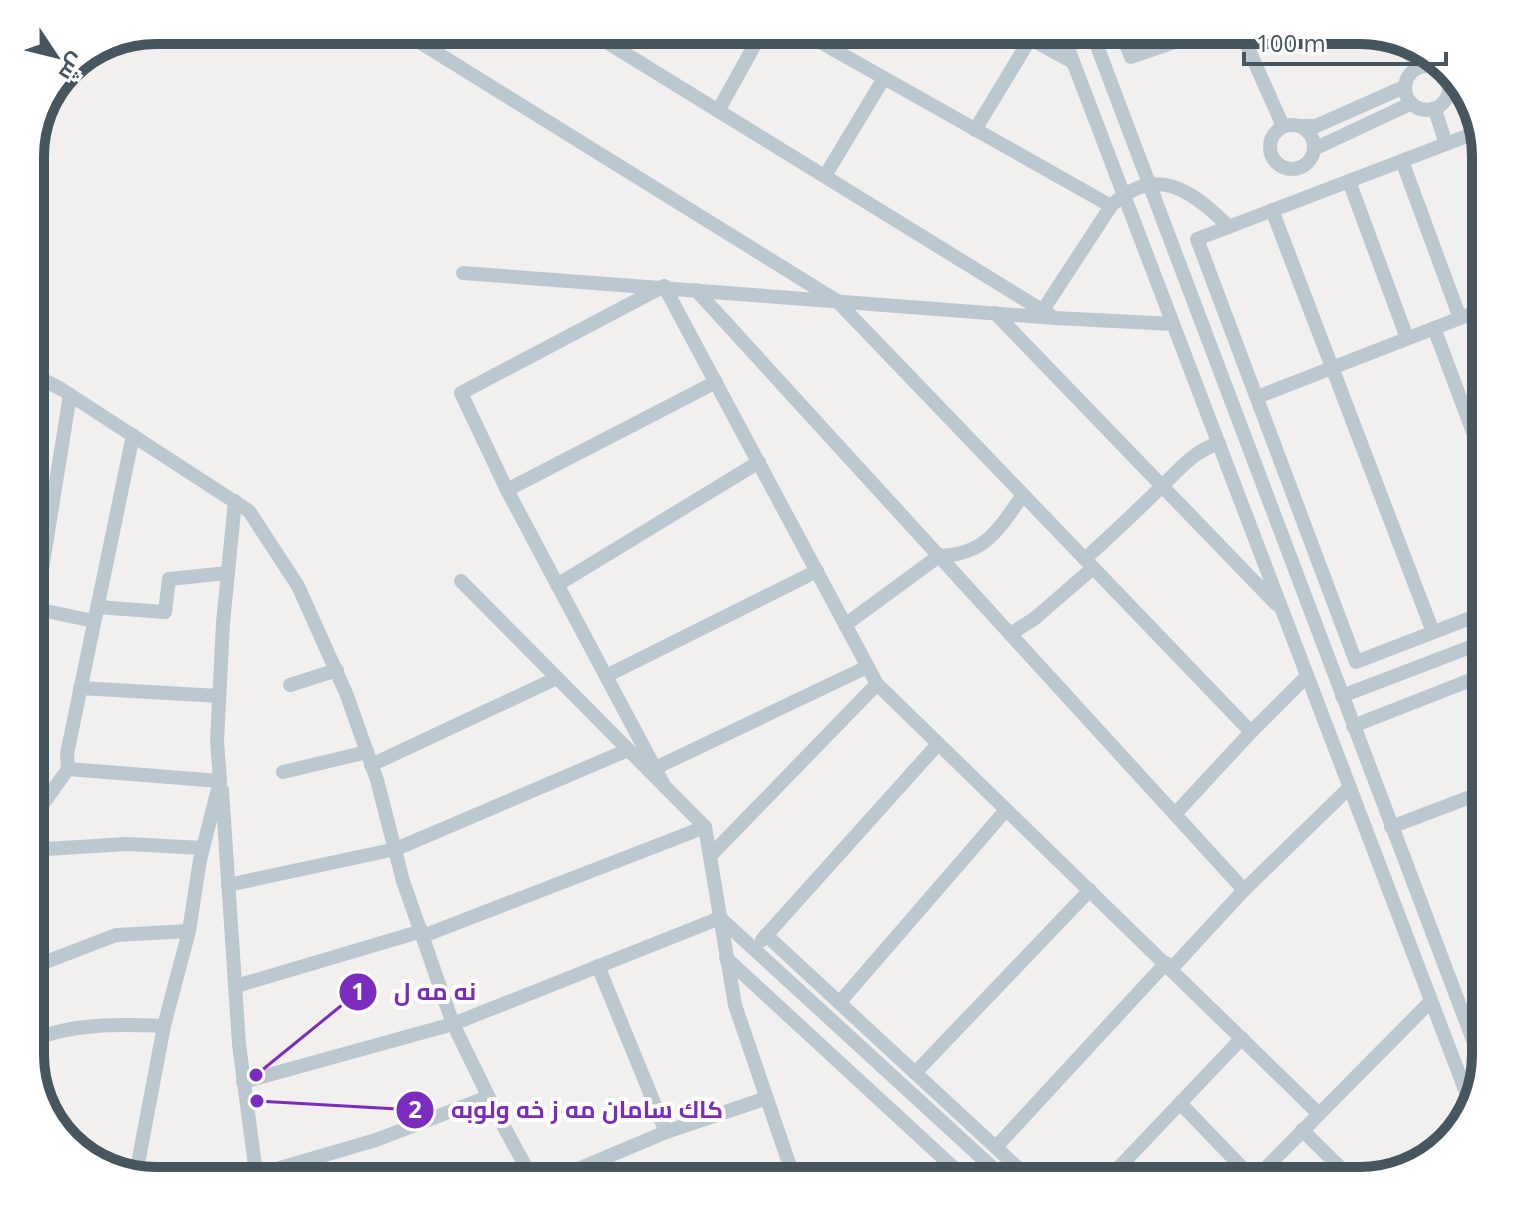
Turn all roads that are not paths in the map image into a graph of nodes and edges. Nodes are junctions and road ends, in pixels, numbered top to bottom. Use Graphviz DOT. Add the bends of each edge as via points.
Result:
graph roads {
  1 [pos="423,44"];
  2 [pos="610,44"];
  3 [pos="755,44"];
  4 [pos="824,44"];
  5 [pos="837,44"];
  6 [pos="1027,44"];
  7 [pos="1039,44"];
  8 [pos="1066,44"];
  9 [pos="1096,44"];
  10 [pos="1126,44"];
  11 [pos="1167,44"];
  12 [pos="1246,44"];
  13 [pos="834,50"];
  14 [pos="1413,58"];
  15 [pos="1073,62"];
  16 [pos="1420,67"];
  17 [pos="1428,67"];
  18 [pos="884,78"];
  19 [pos="1404,87"];
  20 [pos="1452,93"];
  21 [pos="1410,104"];
  22 [pos="1435,110"];
  23 [pos="718,111"];
  24 [pos="1283,126"];
  25 [pos="1301,126"];
  26 [pos="975,130"];
  27 [pos="1470,135"];
  28 [pos="1446,144"];
  29 [pos="1314,149"];
  30 [pos="1402,161"];
  31 [pos="1300,168"];
  32 [pos="825,176"];
  33 [pos="1349,181"];
  34 [pos="1149,185"];
  35 [pos="1123,194"];
  36 [pos="1311,195"];
  37 [pos="1111,206"];
  38 [pos="1272,210"];
  39 [pos="1229,227"];
  40 [pos="463,273"];
  41 [pos="664,286"];
  42 [pos="696,290"];
  43 [pos="837,301"];
  44 [pos="995,313"];
  45 [pos="1472,313"];
  46 [pos="1049,314"];
  47 [pos="1460,318"];
  48 [pos="1173,324"];
  49 [pos="1434,328"];
  50 [pos="1407,338"];
  51 [pos="1331,368"];
  52 [pos="44,381"];
  53 [pos="716,382"];
  54 [pos="70,395"];
  55 [pos="1257,397"];
  56 [pos="1472,430"];
  57 [pos="133,435"];
  58 [pos="1219,443"];
  59 [pos="759,462"];
  60 [pos="1162,486"];
  61 [pos="507,490"];
  62 [pos="1023,495"];
  63 [pos="235,501"];
  64 [pos="939,556"];
  65 [pos="44,559"];
  66 [pos="1089,563"];
  67 [pos="817,571"];
  68 [pos="228,573"];
  69 [pos="461,581"];
  70 [pos="557,585"];
  71 [pos="44,610"];
  72 [pos="1282,610"];
  73 [pos="96,614"];
  74 [pos="1472,617"];
  75 [pos="845,625"];
  76 [pos="1433,632"];
  77 [pos="1010,634"];
  78 [pos="1472,646"];
  79 [pos="867,667"];
  80 [pos="337,670"];
  81 [pos="606,676"];
  82 [pos="1307,676"];
  83 [pos="557,678"];
  84 [pos="1472,679"];
  85 [pos="877,684"];
  86 [pos="290,685"];
  87 [pos="80,688"];
  88 [pos="219,696"];
  89 [pos="1342,696"];
  90 [pos="1353,726"];
  91 [pos="1251,732"];
  92 [pos="938,744"];
  93 [pos="628,750"];
  94 [pos="369,759"];
  95 [pos="68,769"];
  96 [pos="652,769"];
  97 [pos="283,772"];
  98 [pos="220,775"];
  99 [pos="1350,787"];
  100 [pos="1472,796"];
  101 [pos="44,802"];
  102 [pos="1006,810"];
  103 [pos="1175,814"];
  104 [pos="705,827"];
  105 [pos="1391,827"];
  106 [pos="203,848"];
  107 [pos="44,849"];
  108 [pos="396,849"];
  109 [pos="710,856"];
  110 [pos="228,885"];
  111 [pos="1090,890"];
  112 [pos="1244,890"];
  113 [pos="720,918"];
  114 [pos="189,931"];
  115 [pos="422,934"];
  116 [pos="766,935"];
  117 [pos="754,948"];
  118 [pos="725,957"];
  119 [pos="44,963"];
  120 [pos="598,966"];
  121 [pos="1169,966"];
  122 [pos="236,986"];
  123 [pos="1431,1001"];
  124 [pos="839,1003"];
  125 [pos="453,1024"];
  126 [pos="164,1026"];
  127 [pos="44,1036"];
  128 [pos="1242,1038"];
  129 [pos="1472,1038"];
  130 [pos="915,1073"];
  131 [pos="243,1082"];
  132 [pos="1466,1092"];
  133 [pos="488,1097"];
  134 [pos="767,1098"];
  135 [pos="1180,1103"];
  136 [pos="1318,1113"];
  137 [pos="1302,1130"];
  138 [pos="666,1132"];
  139 [pos="996,1147"];
  140 [pos="138,1165"];
  141 [pos="255,1167"];
  142 [pos="291,1167"];
  143 [pos="526,1167"];
  144 [pos="583,1167"];
  145 [pos="790,1167"];
  146 [pos="953,1167"];
  147 [pos="992,1167"];
  148 [pos="1017,1167"];
  149 [pos="1119,1167"];
  150 [pos="1241,1167"];
  151 [pos="1267,1167"];
  152 [pos="1340,1167"];
  1 -- 43 [label="street"];
  2 -- 23 [label="street"];
  3 -- 23 [label="street"];
  4 -- 13 [label="street"];
  5 -- 13 [label="street"];
  6 -- 26 [label="street"];
  7 -- 15 [label="street"];
  8 -- 15 [label="street"];
  9 -- 34 [label="street"];
  10 -- 11 [label="street" via="1131,57"];
  12 -- 24 [label="street"];
  13 -- 18 [label="street"];
  14 -- 16 [label="street"];
  15 -- 35 [label="street"];
  16 -- 17 [label="street"];
  16 -- 19 [label="street"];
  18 -- 26 [label="street"];
  18 -- 32 [label="street"];
  19 -- 21 [label="street"];
  19 -- 25 [label="street" via="1316,126"];
  20 -- 22 [label="street"];
  21 -- 22 [label="street"];
  21 -- 29 [label="street"];
  22 -- 28 [label="street"];
  23 -- 32 [label="street"];
  24 -- 25 [label="street"];
  24 -- 31 [label="street" via="1271,139 1271,156 1283,168"];
  25 -- 29 [label="street" via="1313,139"];
  26 -- 37 [label="street"];
  27 -- 28 [label="street"];
  28 -- 30 [label="street"];
  29 -- 31 [label="street"];
  30 -- 33 [label="street"];
  30 -- 47 [label="street"];
  31 -- 36 [label="street"];
  32 -- 46 [label="street"];
  33 -- 36 [label="street"];
  33 -- 50 [label="street"];
  34 -- 35 [label="street"];
  34 -- 39 [label="street" via="1176,187 1200,199"];
  34 -- 89 [label="street"];
  35 -- 37 [label="street"];
  35 -- 48 [label="street"];
  36 -- 38 [label="street"];
  37 -- 46 [label="street"];
  38 -- 39 [label="street"];
  38 -- 51 [label="street"];
  39 -- 55 [label="street" via="1197,239"];
  40 -- 41 [label="street"];
  41 -- 42 [label="street"];
  41 -- 53 [label="street"];
  41 -- 61 [label="street" via="461,393"];
  42 -- 43 [label="street"];
  42 -- 64 [label="street"];
  43 -- 44 [label="street"];
  43 -- 62 [label="street"];
  44 -- 46 [label="street"];
  44 -- 60 [label="street"];
  45 -- 47 [label="street"];
  46 -- 48 [label="street"];
  47 -- 49 [label="street"];
  48 -- 58 [label="street"];
  49 -- 50 [label="street"];
  49 -- 56 [label="street"];
  50 -- 51 [label="street"];
  51 -- 55 [label="street"];
  51 -- 76 [label="street"];
  52 -- 54 [label="street"];
  53 -- 59 [label="street"];
  53 -- 61 [label="street"];
  54 -- 57 [label="street"];
  54 -- 65 [label="street"];
  55 -- 76 [label="street" via="1356,662"];
  57 -- 63 [label="street"];
  57 -- 73 [label="street"];
  58 -- 60 [label="street" via="1186,461"];
  58 -- 72 [label="street"];
  59 -- 67 [label="street"];
  59 -- 70 [label="street"];
  60 -- 66 [label="street"];
  60 -- 72 [label="street"];
  61 -- 70 [label="street"];
  62 -- 64 [label="street" via="975,550"];
  62 -- 66 [label="street"];
  63 -- 68 [label="street"];
  63 -- 80 [label="street" via="249,511 298,586"];
  64 -- 75 [label="street"];
  64 -- 77 [label="street"];
  66 -- 77 [label="street" via="1034,619"];
  66 -- 91 [label="street"];
  67 -- 75 [label="street"];
  67 -- 81 [label="street"];
  68 -- 73 [label="street" via="169,579 165,612"];
  68 -- 88 [label="street"];
  69 -- 83 [label="street"];
  70 -- 81 [label="street"];
  71 -- 73 [label="street"];
  72 -- 82 [label="street"];
  73 -- 87 [label="street"];
  74 -- 76 [label="street"];
  75 -- 79 [label="street"];
  77 -- 103 [label="street"];
  78 -- 89 [label="street"];
  79 -- 85 [label="street"];
  79 -- 96 [label="street"];
  80 -- 86 [label="street"];
  80 -- 94 [label="street"];
  81 -- 96 [label="street"];
  82 -- 91 [label="street"];
  82 -- 99 [label="street"];
  83 -- 93 [label="street"];
  83 -- 94 [label="street"];
  84 -- 90 [label="street"];
  85 -- 92 [label="street"];
  85 -- 109 [label="street"];
  87 -- 88 [label="street"];
  87 -- 95 [label="street"];
  88 -- 98 [label="street"];
  89 -- 90 [label="street"];
  90 -- 105 [label="street"];
  91 -- 103 [label="street"];
  92 -- 102 [label="street"];
  92 -- 116 [label="street"];
  93 -- 96 [label="street"];
  93 -- 108 [label="street"];
  94 -- 97 [label="street"];
  94 -- 108 [label="street"];
  95 -- 98 [label="street"];
  95 -- 101 [label="street"];
  96 -- 104 [label="street"];
  98 -- 106 [label="street"];
  98 -- 110 [label="street"];
  99 -- 112 [label="street"];
  99 -- 123 [label="street"];
  100 -- 105 [label="street"];
  102 -- 111 [label="street"];
  102 -- 124 [label="street"];
  103 -- 112 [label="street"];
  104 -- 109 [label="street"];
  104 -- 115 [label="street"];
  105 -- 129 [label="street"];
  106 -- 107 [label="street" via="127,844"];
  106 -- 114 [label="street"];
  108 -- 110 [label="street"];
  108 -- 115 [label="street"];
  109 -- 113 [label="street"];
  110 -- 122 [label="street"];
  111 -- 121 [label="street"];
  111 -- 130 [label="street"];
  112 -- 121 [label="street"];
  113 -- 117 [label="street"];
  113 -- 118 [label="street"];
  113 -- 120 [label="street"];
  114 -- 119 [label="street" via="116,935"];
  114 -- 126 [label="street"];
  115 -- 122 [label="street"];
  115 -- 125 [label="street"];
  116 -- 117 [label="street"];
  116 -- 124 [label="street"];
  117 -- 147 [label="street"];
  118 -- 134 [label="street" via="735,1005"];
  118 -- 146 [label="street"];
  120 -- 125 [label="street"];
  120 -- 138 [label="street"];
  121 -- 128 [label="street"];
  121 -- 139 [label="street"];
  122 -- 131 [label="street"];
  123 -- 132 [label="street"];
  123 -- 136 [label="street"];
  124 -- 130 [label="street"];
  125 -- 131 [label="street"];
  125 -- 133 [label="street"];
  126 -- 127 [label="street" via="124,1024"];
  126 -- 140 [label="street"];
  128 -- 135 [label="street"];
  128 -- 136 [label="street"];
  130 -- 139 [label="street"];
  131 -- 141 [label="street"];
  133 -- 142 [label="street"];
  133 -- 143 [label="street"];
  134 -- 138 [label="street"];
  134 -- 145 [label="street"];
  135 -- 149 [label="street"];
  135 -- 150 [label="street"];
  136 -- 137 [label="street"];
  137 -- 151 [label="street"];
  137 -- 152 [label="street"];
  138 -- 144 [label="street"];
  139 -- 148 [label="street"];
}
